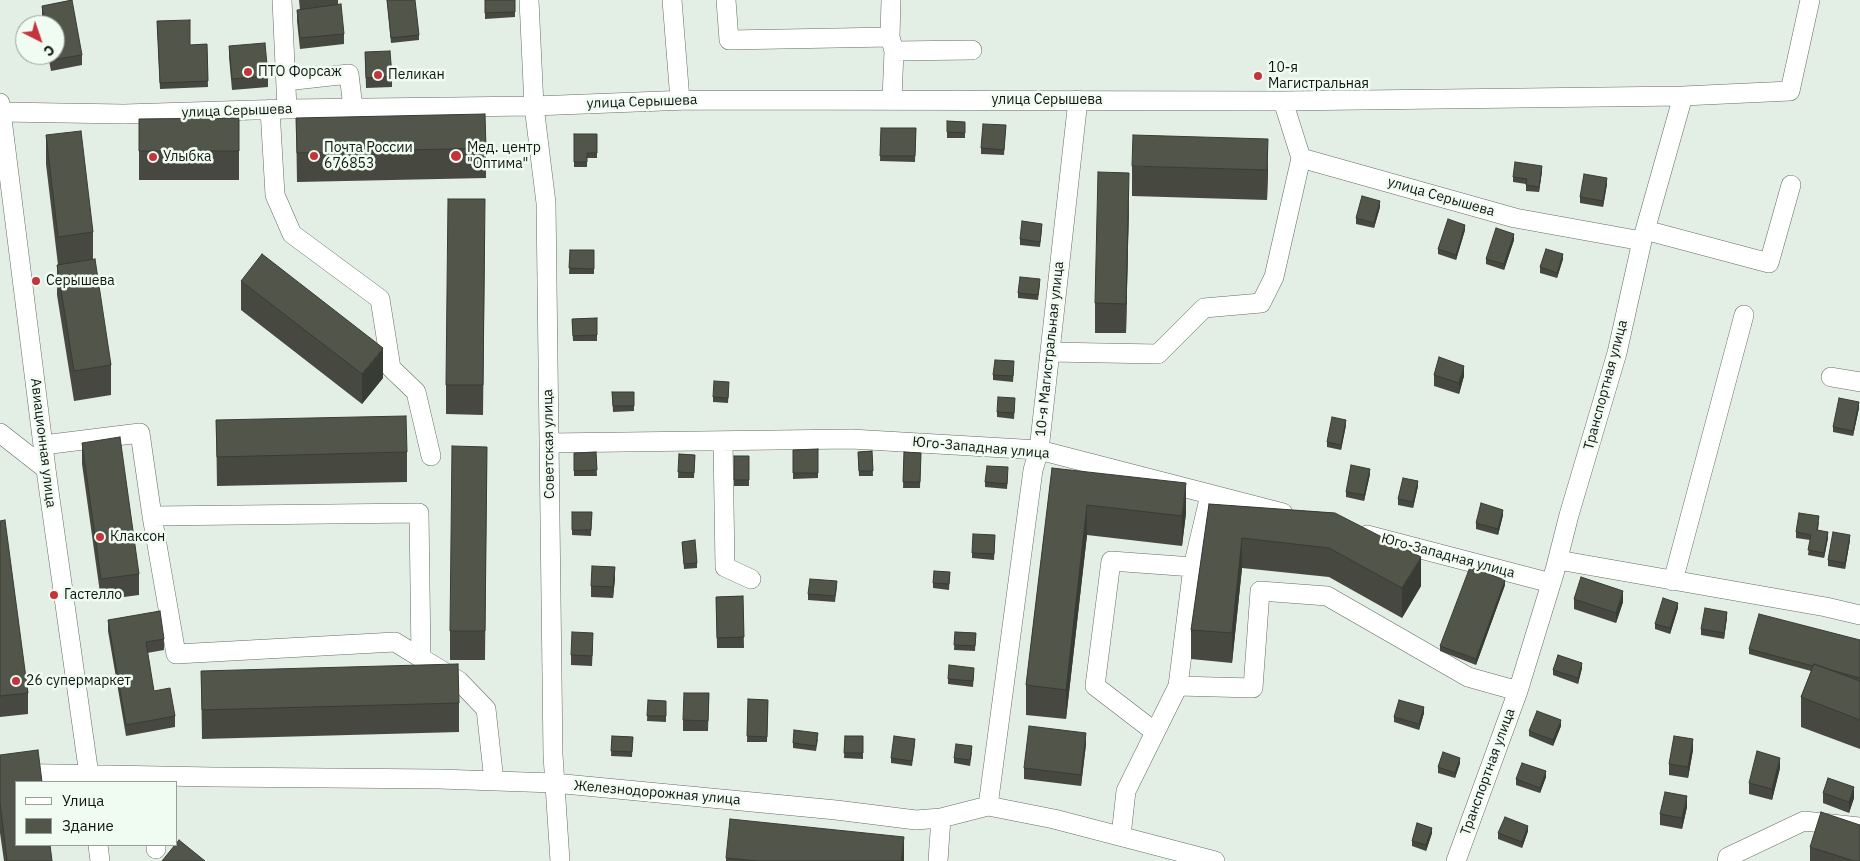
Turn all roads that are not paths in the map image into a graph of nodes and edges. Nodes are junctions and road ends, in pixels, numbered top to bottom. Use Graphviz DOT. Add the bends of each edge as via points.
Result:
graph roads {
  1 [pos="282,0"];
  2 [pos="529,0"];
  3 [pos="672,0"];
  4 [pos="726,0"];
  5 [pos="891,0"];
  6 [pos="1810,0"];
  7 [pos="892,44"];
  8 [pos="972,50"];
  9 [pos="286,81"];
  10 [pos="1683,96"];
  11 [pos="680,100"];
  12 [pos="892,100"];
  13 [pos="1078,100"];
  14 [pos="1283,101"];
  15 [pos="534,106"];
  16 [pos="0,108"];
  17 [pos="353,108"];
  18 [pos="279,109"];
  19 [pos="1301,158"];
  20 [pos="1791,185"];
  21 [pos="1644,235"];
  22 [pos="1744,315"];
  23 [pos="1050,352"];
  24 [pos="1832,377"];
  25 [pos="1860,382"];
  26 [pos="0,433"];
  27 [pos="723,441"];
  28 [pos="549,444"];
  29 [pos="43,445"];
  30 [pos="1039,450"];
  31 [pos="431,456"];
  32 [pos="46,469"];
  33 [pos="1210,494"];
  34 [pos="152,516"];
  35 [pos="1304,519"];
  36 [pos="1352,531"];
  37 [pos="1558,560"];
  38 [pos="1194,567"];
  39 [pos="751,579"];
  40 [pos="1673,581"];
  41 [pos="1551,583"];
  42 [pos="1860,615"];
  43 [pos="420,658"];
  44 [pos="1178,686"];
  45 [pos="1518,692"];
  46 [pos="1155,732"];
  47 [pos="0,773"];
  48 [pos="90,778"];
  49 [pos="143,779"];
  50 [pos="494,781"];
  51 [pos="554,783"];
  52 [pos="988,806"];
  53 [pos="941,818"];
  54 [pos="1860,827"];
  55 [pos="1121,836"];
  56 [pos="98,846"];
  57 [pos="100,861"];
  58 [pos="560,861"];
  59 [pos="938,861"];
  60 [pos="1216,861"];
  61 [pos="1456,861"];
  62 [pos="1726,861"];
  1 -- 9 [label="street"];
  2 -- 15 [label="street, Советская улица"];
  3 -- 11 [label="street"];
  4 -- 7 [label="street" via="729,40"];
  5 -- 7 [label="street"];
  6 -- 10 [label="street" via="1790,91"];
  7 -- 8 [label="street"];
  7 -- 12 [label="street"];
  9 -- 17 [label="street" via="349,74"];
  9 -- 18 [label="street"];
  10 -- 14 [label="street, улица Серышева"];
  10 -- 21 [label="street, Транспортная улица"];
  11 -- 12 [label="street, улица Серышева"];
  11 -- 15 [label="street, улица Серышева"];
  12 -- 13 [label="street, улица Серышева"];
  13 -- 14 [label="street, улица Серышева"];
  13 -- 23 [label="street, 10-я Магистральная улица"];
  14 -- 19 [label="street"];
  15 -- 17 [label="street, улица Серышева"];
  15 -- 28 [label="street, Советская улица" via="546,203"];
  16 -- 18 [label="street, улица Серышева" via="124,114"];
  16 -- 29 [label="street, Авиационная улица"];
  17 -- 18 [label="street, улица Серышева"];
  18 -- 31 [label="street" via="275,195 292,234 380,300 391,368 416,392"];
  19 -- 21 [label="street, улица Серышева" via="1515,218"];
  19 -- 23 [label="street" via="1274,277 1261,303 1204,308 1158,354"];
  20 -- 21 [label="street, улица Серышева" via="1769,263"];
  21 -- 37 [label="street, Транспортная улица" via="1616,353"];
  22 -- 40 [label="street"];
  23 -- 30 [label="street, 10-я Магистральная улица"];
  24 -- 25 [label="street"];
  26 -- 32 [label="street"];
  27 -- 28 [label="street, Юго-Западная улица"];
  27 -- 30 [label="street, Юго-Западная улица" via="851,439"];
  27 -- 39 [label="street" via="725,567"];
  28 -- 51 [label="street, Советская улица"];
  29 -- 32 [label="street, Авиационная улица"];
  29 -- 34 [label="street" via="140,433"];
  30 -- 33 [label="street, Юго-Западная улица"];
  30 -- 52 [label="street, 10-я Магистральная улица" via="1033,470"];
  32 -- 48 [label="street, Авиационная улица"];
  33 -- 35 [label="street, Юго-Западная улица"];
  33 -- 38 [label="street"];
  34 -- 43 [label="street" via="176,654 395,642"];
  34 -- 43 [label="street" via="419,513"];
  36 -- 41 [label="street, Юго-Западная улица"];
  37 -- 40 [label="street"];
  37 -- 41 [label="street, Транспортная улица"];
  38 -- 44 [label="street"];
  38 -- 46 [label="street" via="1111,561 1095,686"];
  40 -- 42 [label="street"];
  41 -- 45 [label="street, Транспортная улица"];
  43 -- 50 [label="street" via="459,681 486,709"];
  44 -- 45 [label="street" via="1253,688 1260,591 1327,596 1468,677"];
  44 -- 46 [label="street"];
  45 -- 61 [label="street, Транспортная улица"];
  46 -- 55 [label="street" via="1126,791"];
  47 -- 48 [label="street, Железнодорожная улица"];
  48 -- 49 [label="street, Железнодорожная улица"];
  49 -- 50 [label="street, Железнодорожная улица" via="439,778"];
  50 -- 51 [label="street, Железнодорожная улица"];
  51 -- 53 [label="street, Железнодорожная улица" via="916,820"];
  51 -- 58 [label="street, Советская улица"];
  52 -- 53 [label="street, Железнодорожная улица"];
  52 -- 55 [label="street, Железнодорожная улица" via="1054,818"];
  53 -- 59 [label="street"];
  54 -- 62 [label="street" via="1804,821 1728,857"];
  55 -- 60 [label="street, Железнодорожная улица"];
  56 -- 57 [label="street"];
}
